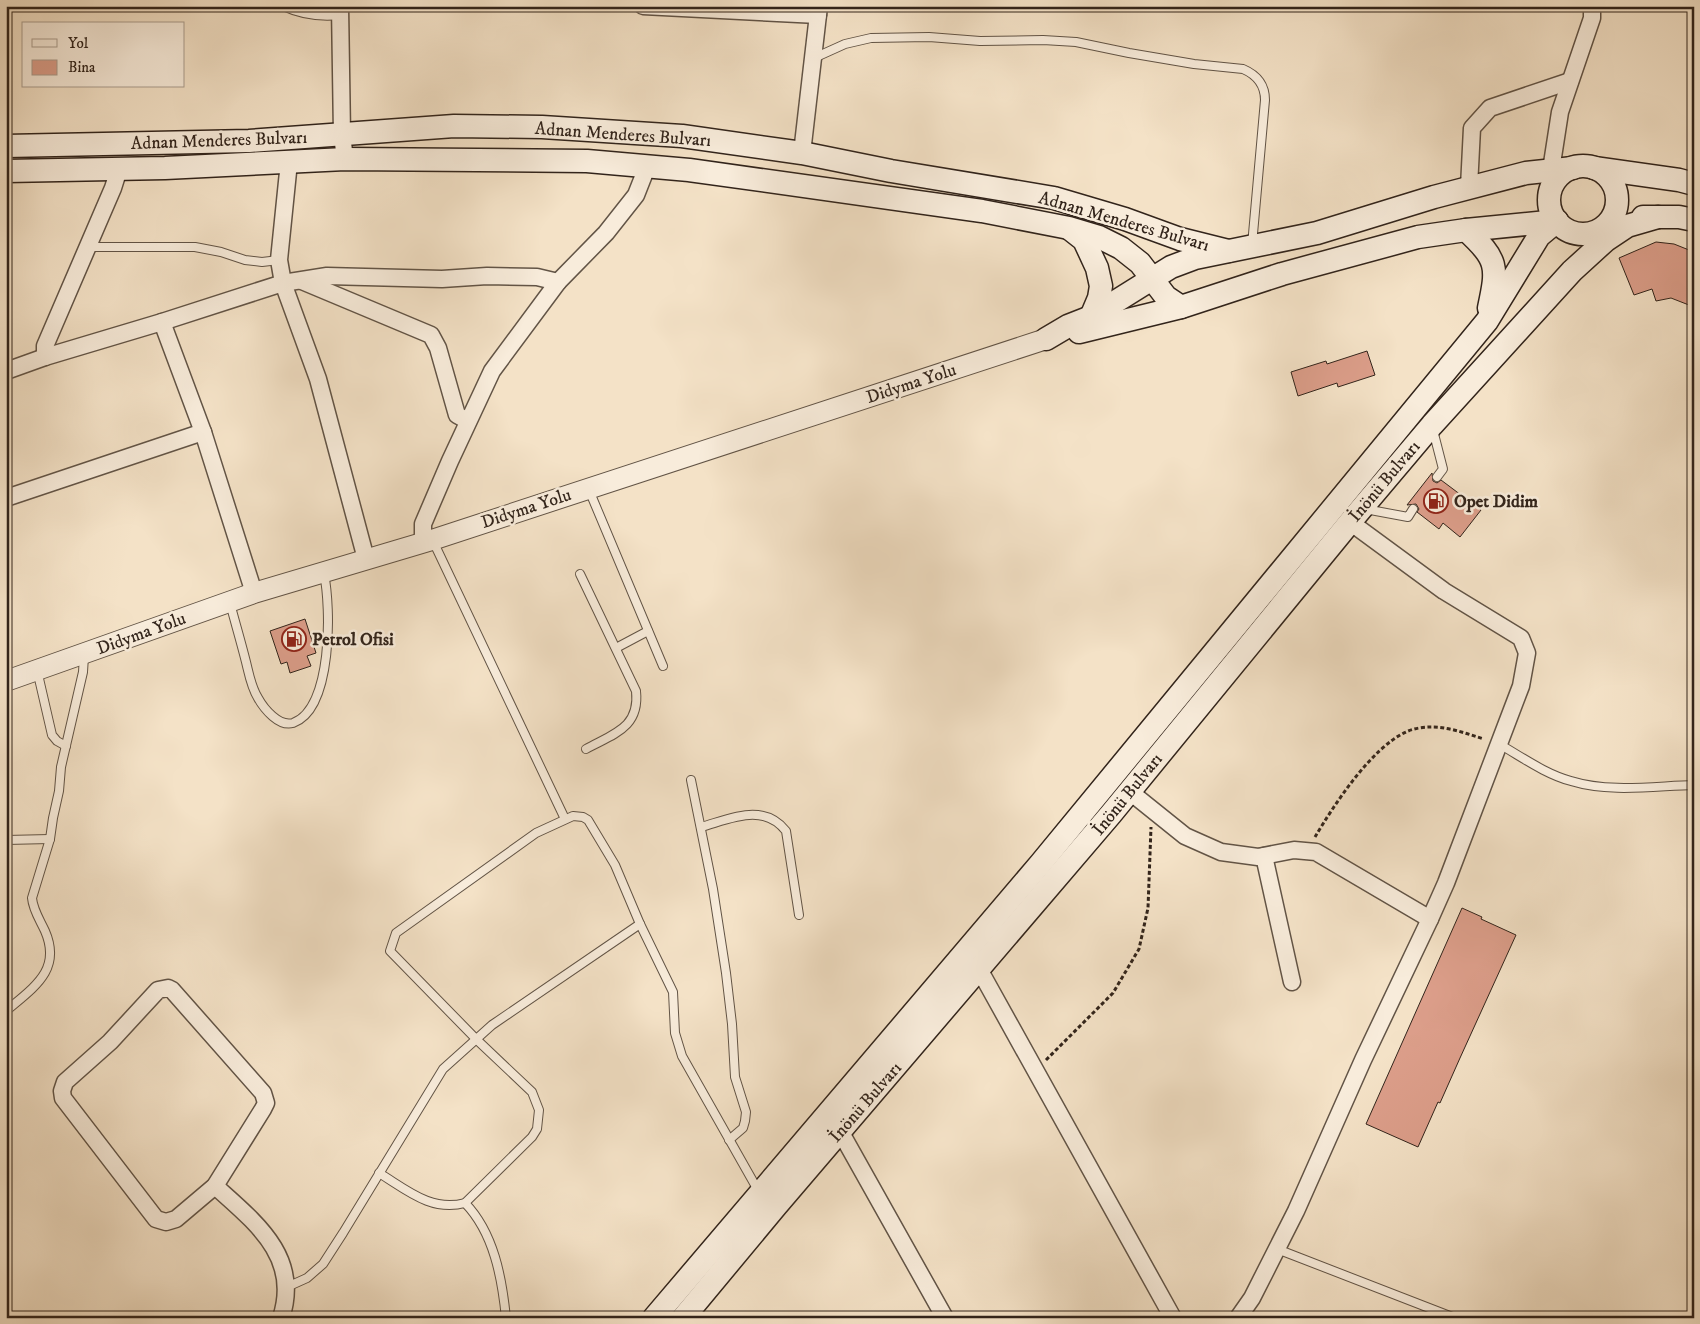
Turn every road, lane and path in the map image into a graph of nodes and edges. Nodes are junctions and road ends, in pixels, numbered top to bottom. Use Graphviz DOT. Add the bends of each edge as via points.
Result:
graph roads {
  1 [pos="283,6"];
  2 [pos="643,6"];
  3 [pos="1592,6"];
  4 [pos="818,10"];
  5 [pos="340,11"];
  6 [pos="814,58"];
  7 [pos="1570,81"];
  8 [pos="342,135"];
  9 [pos="6,146"];
  10 [pos="802,153"];
  11 [pos="345,159"];
  12 [pos="289,162"];
  13 [pos="647,167"];
  14 [pos="1572,168"];
  15 [pos="120,169"];
  16 [pos="6,171"];
  17 [pos="1694,184"];
  18 [pos="1469,188"];
  19 [pos="1658,216"];
  20 [pos="1612,217"];
  21 [pos="1694,220"];
  22 [pos="1557,222"];
  23 [pos="1069,228"];
  24 [pos="1466,230"];
  25 [pos="1591,232"];
  26 [pos="88,247"];
  27 [pos="1251,247"];
  28 [pos="1228,251"];
  29 [pos="280,260"];
  30 [pos="1572,271"];
  31 [pos="1152,279"];
  32 [pos="301,281"];
  33 [pos="283,282"];
  34 [pos="558,282"];
  35 [pos="1234,289"];
  36 [pos="1181,307"];
  37 [pos="1090,317"];
  38 [pos="1487,321"];
  39 [pos="162,322"];
  40 [pos="1046,338"];
  41 [pos="45,357"];
  42 [pos="6,371"];
  43 [pos="468,421"];
  44 [pos="1432,425"];
  45 [pos="203,432"];
  46 [pos="1437,477"];
  47 [pos="588,488"];
  48 [pos="6,498"];
  49 [pos="1413,509"];
  50 [pos="1355,515"];
  51 [pos="427,541"];
  52 [pos="366,559"];
  53 [pos="323,572"];
  54 [pos="580,574"];
  55 [pos="254,593"];
  56 [pos="230,602"];
  57 [pos="648,631"];
  58 [pos="616,648"];
  59 [pos="84,654"];
  60 [pos="663,666"];
  61 [pos="36,670"];
  62 [pos="6,681"];
  63 [pos="1499,744"];
  64 [pos="66,746"];
  65 [pos="586,749"];
  66 [pos="692,780"];
  67 [pos="1694,785"];
  68 [pos="1129,791"];
  69 [pos="1151,809"];
  70 [pos="565,819"];
  71 [pos="701,827"];
  72 [pos="50,839"];
  73 [pos="6,840"];
  74 [pos="1309,851"];
  75 [pos="1264,856"];
  76 [pos="799,915"];
  77 [pos="1430,919"];
  78 [pos="640,924"];
  79 [pos="979,969"];
  80 [pos="1292,982"];
  81 [pos="6,1011"];
  82 [pos="476,1039"];
  83 [pos="1035,1071"];
  84 [pos="840,1131"];
  85 [pos="730,1140"];
  86 [pos="379,1173"];
  87 [pos="215,1186"];
  88 [pos="760,1194"];
  89 [pos="465,1203"];
  90 [pos="1277,1249"];
  91 [pos="287,1287"];
  92 [pos="281,1318"];
  93 [pos="506,1318"];
  94 [pos="654,1318"];
  95 [pos="683,1318"];
  96 [pos="945,1318"];
  97 [pos="1173,1318"];
  98 [pos="1238,1318"];
  99 [pos="1455,1318"];
  1 -- 5 [label="lane" via="322,17"];
  2 -- 4 [label="street"];
  3 -- 7 [label="street" via="1592,18"];
  4 -- 6 [label="street"];
  5 -- 8 [label="street"];
  6 -- 10 [label="street"];
  6 -- 27 [label="lane" via="845,44 871,38 1043,40 1076,42 1250,72 1263,87 1265,100"];
  7 -- 14 [label="street" via="1560,112"];
  7 -- 18 [label="street" via="1490,108 1472,128"];
  8 -- 9 [label="main road, Adnan Menderes Bulvarı" via="249,141"];
  8 -- 10 [label="main road, Adnan Menderes Bulvarı" via="454,126 542,127 682,136"];
  8 -- 11 [label="street"];
  10 -- 28 [label="main road, Adnan Menderes Bulvarı" via="1054,198 1125,219 1180,240"];
  11 -- 12 [label="main road, Adnan Menderes Bulvarı"];
  11 -- 13 [label="main road, Adnan Menderes Bulvarı" via="587,161"];
  12 -- 15 [label="main road, Adnan Menderes Bulvarı"];
  12 -- 29 [label="street"];
  13 -- 23 [label="main road, Adnan Menderes Bulvarı" via="690,170 982,211"];
  13 -- 34 [label="street" via="636,195 606,233"];
  14 -- 17 [label="main road"];
  14 -- 18 [label="main road" via="1526,173"];
  14 -- 20 [label="main road" via="1606,176 1617,197"];
  14 -- 22 [label="main road" via="1555,181 1551,190 1549,201"];
  15 -- 16 [label="main road, Adnan Menderes Bulvarı"];
  15 -- 26 [label="street"];
  18 -- 27 [label="main road" via="1317,233"];
  19 -- 20 [label="main road"];
  19 -- 21 [label="main road"];
  19 -- 30 [label="main road" via="1627,226"];
  20 -- 25 [label="main road" via="1607,224"];
  22 -- 24 [label="main road"];
  22 -- 25 [label="main road" via="1572,232"];
  22 -- 38 [label="main road, İnönü Bulvarı" via="1539,236"];
  23 -- 31 [label="main road, Adnan Menderes Bulvarı" via="1122,248 1140,263"];
  23 -- 37 [label="main road" via="1084,240 1097,268 1101,286"];
  24 -- 35 [label="main road" via="1418,237"];
  24 -- 38 [label="main road" via="1485,248 1493,262 1495,280"];
  25 -- 30 [label="main road"];
  26 -- 29 [label="lane" via="195,247 245,260"];
  26 -- 41 [label="street" via="45,346"];
  27 -- 28 [label="main road"];
  28 -- 31 [label="main road" via="1195,258"];
  28 -- 35 [label="main road" via="1238,267"];
  29 -- 33 [label="street"];
  30 -- 44 [label="main road, İnönü Bulvarı"];
  31 -- 36 [label="main road, Adnan Menderes Bulvarı" via="1166,297"];
  31 -- 37 [label="main road"];
  32 -- 33 [label="street"];
  32 -- 34 [label="street" via="327,276 442,280 487,276 537,277"];
  32 -- 43 [label="street" via="431,335 438,348 457,415"];
  33 -- 39 [label="street"];
  33 -- 52 [label="street" via="318,379"];
  34 -- 43 [label="street" via="492,370"];
  35 -- 36 [label="main road"];
  36 -- 40 [label="main road"];
  37 -- 40 [label="main road"];
  38 -- 88 [label="main road, İnönü Bulvarı" via="1047,855"];
  39 -- 41 [label="street"];
  39 -- 45 [label="street"];
  40 -- 47 [label="street, Didyma Yolu"];
  41 -- 42 [label="street"];
  43 -- 51 [label="street" via="423,524"];
  44 -- 46 [label="lane" via="1443,469"];
  44 -- 50 [label="main road, İnönü Bulvarı"];
  45 -- 48 [label="street"];
  45 -- 55 [label="street"];
  47 -- 51 [label="street, Didyma Yolu"];
  47 -- 57 [label="lane"];
  49 -- 50 [label="lane" via="1408,517"];
  50 -- 63 [label="street" via="1444,591 1522,638 1527,653 1521,686"];
  50 -- 68 [label="main road, İnönü Bulvarı"];
  51 -- 52 [label="street, Didyma Yolu"];
  51 -- 70 [label="lane"];
  52 -- 53 [label="street, Didyma Yolu"];
  53 -- 55 [label="street, Didyma Yolu"];
  53 -- 56 [label="lane" via="328,606 324,669 312,705 304,716 294,722 279,721 258,698 251,683"];
  54 -- 58 [label="lane"];
  55 -- 56 [label="street, Didyma Yolu"];
  56 -- 59 [label="street, Didyma Yolu"];
  57 -- 58 [label="lane"];
  57 -- 60 [label="lane"];
  58 -- 65 [label="lane" via="636,691 636,710 625,728"];
  59 -- 61 [label="street, Didyma Yolu"];
  59 -- 64 [label="lane"];
  61 -- 62 [label="street, Didyma Yolu"];
  61 -- 64 [label="lane" via="52,735"];
  63 -- 67 [label="lane" via="1555,776 1584,785 1611,788"];
  63 -- 74 [label="path" via="1441,727 1406,732 1387,744 1358,773 1329,814"];
  63 -- 77 [label="street"];
  64 -- 72 [label="lane"];
  66 -- 71 [label="lane"];
  68 -- 69 [label="street"];
  68 -- 79 [label="main road, İnönü Bulvarı"];
  69 -- 75 [label="street" via="1185,836 1221,852"];
  69 -- 83 [label="path" via="1148,908 1139,950 1113,993"];
  70 -- 78 [label="lane" via="578,816 588,820 615,865"];
  70 -- 82 [label="lane" via="536,833 396,933 390,951"];
  71 -- 76 [label="lane" via="749,814 766,815 781,824 786,830"];
  71 -- 85 [label="lane" via="726,973 736,1077 746,1112 743,1128"];
  72 -- 73 [label="lane"];
  72 -- 81 [label="lane" via="32,898 32,905 49,941 50,961 40,979"];
  74 -- 75 [label="street" via="1294,850"];
  74 -- 77 [label="street" via="1316,852"];
  75 -- 80 [label="street"];
  77 -- 90 [label="street"];
  78 -- 82 [label="lane"];
  78 -- 85 [label="lane" via="673,992 675,1032 682,1056"];
  79 -- 83 [label="street"];
  79 -- 84 [label="main road, İnönü Bulvarı"];
  82 -- 86 [label="lane" via="443,1069"];
  82 -- 89 [label="lane" via="532,1092 537,1101 539,1120 532,1137"];
  83 -- 97 [label="street"];
  84 -- 95 [label="main road, İnönü Bulvarı"];
  84 -- 96 [label="street"];
  85 -- 88 [label="lane"];
  86 -- 89 [label="lane" via="428,1202 445,1206"];
  86 -- 91 [label="lane" via="323,1264 307,1278"];
  87 -- 87 [label="street" via="264,1109 265,1098 172,990 161,989 110,1042 65,1082 62,1095 156,1219 166,1222 176,1219"];
  87 -- 91 [label="street" via="277,1251 283,1263"];
  88 -- 94 [label="main road, İnönü Bulvarı"];
  89 -- 93 [label="lane" via="477,1215 490,1243 503,1291"];
  90 -- 98 [label="street"];
  90 -- 99 [label="lane"];
  91 -- 92 [label="street"];
}
